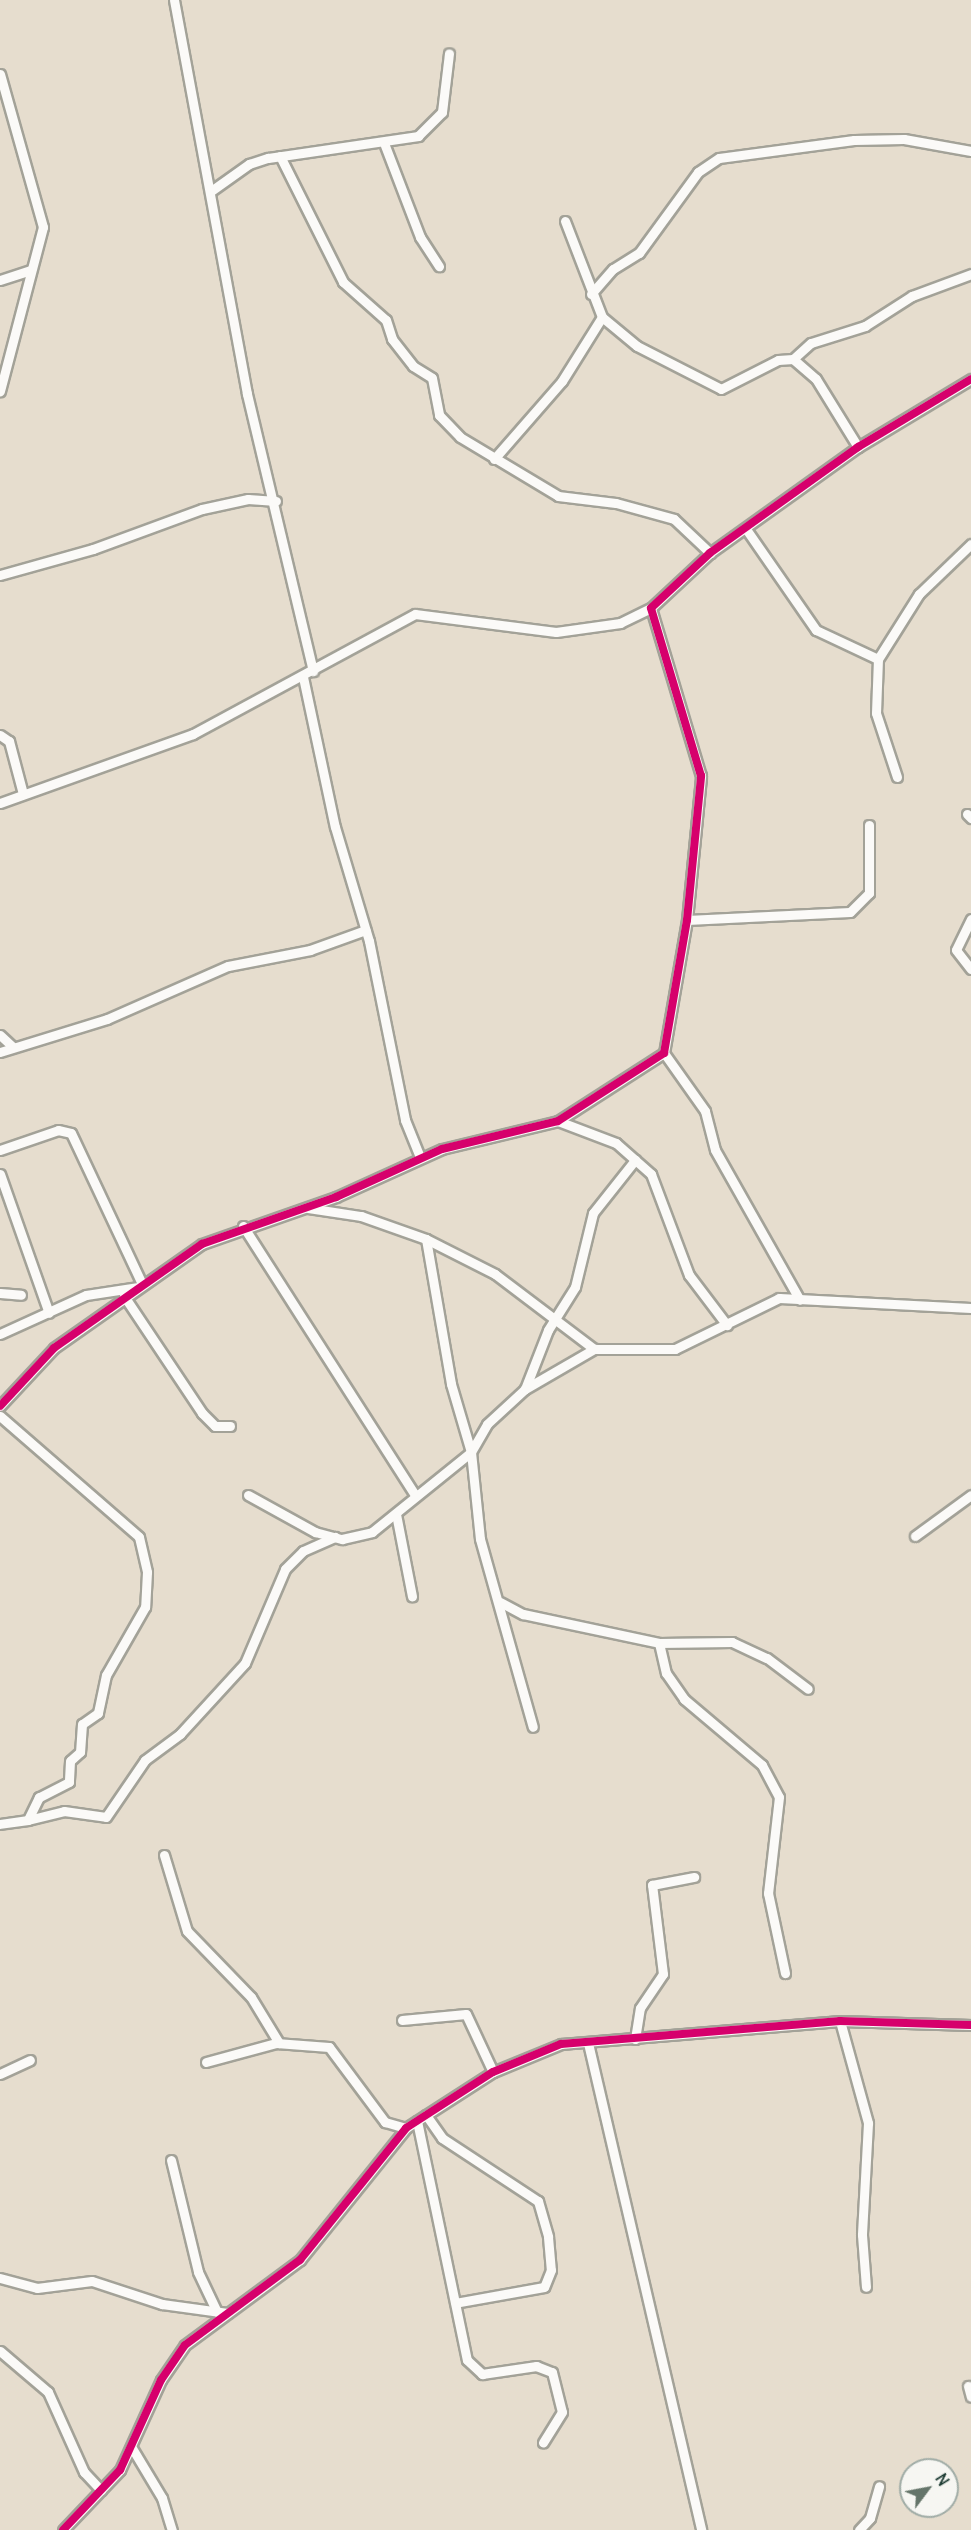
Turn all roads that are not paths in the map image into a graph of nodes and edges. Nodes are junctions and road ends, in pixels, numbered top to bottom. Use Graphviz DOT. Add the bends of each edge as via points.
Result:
graph roads {
  1 [pos="174,0"];
  2 [pos="448,53"];
  3 [pos="0,74"];
  4 [pos="384,143"];
  5 [pos="971,151"];
  6 [pos="280,156"];
  7 [pos="211,191"];
  8 [pos="566,221"];
  9 [pos="439,266"];
  10 [pos="30,270"];
  11 [pos="971,274"];
  12 [pos="0,280"];
  13 [pos="591,294"];
  14 [pos="602,317"];
  15 [pos="793,358"];
  16 [pos="971,379"];
  17 [pos="0,391"];
  18 [pos="858,447"];
  19 [pos="494,459"];
  20 [pos="276,501"];
  21 [pos="746,529"];
  22 [pos="971,544"];
  23 [pos="710,553"];
  24 [pos="0,574"];
  25 [pos="651,608"];
  26 [pos="878,659"];
  27 [pos="313,671"];
  28 [pos="303,677"];
  29 [pos="0,735"];
  30 [pos="897,777"];
  31 [pos="23,794"];
  32 [pos="0,803"];
  33 [pos="869,825"];
  34 [pos="971,919"];
  35 [pos="687,920"];
  36 [pos="366,930"];
  37 [pos="971,969"];
  38 [pos="0,1035"];
  39 [pos="13,1047"];
  40 [pos="0,1052"];
  41 [pos="664,1053"];
  42 [pos="558,1121"];
  43 [pos="0,1150"];
  44 [pos="420,1157"];
  45 [pos="635,1160"];
  46 [pos="0,1174"];
  47 [pos="306,1208"];
  48 [pos="243,1226"];
  49 [pos="426,1239"];
  50 [pos="140,1285"];
  51 [pos="0,1293"];
  52 [pos="21,1295"];
  53 [pos="124,1296"];
  54 [pos="800,1300"];
  55 [pos="971,1308"];
  56 [pos="49,1314"];
  57 [pos="556,1320"];
  58 [pos="727,1324"];
  59 [pos="0,1334"];
  60 [pos="594,1349"];
  61 [pos="525,1389"];
  62 [pos="0,1406"];
  63 [pos="0,1416"];
  64 [pos="230,1426"];
  65 [pos="471,1452"];
  66 [pos="248,1495"];
  67 [pos="415,1495"];
  68 [pos="970,1498"];
  69 [pos="396,1514"];
  70 [pos="915,1536"];
  71 [pos="335,1538"];
  72 [pos="412,1596"];
  73 [pos="500,1602"];
  74 [pos="659,1643"];
  75 [pos="808,1689"];
  76 [pos="533,1727"];
  77 [pos="28,1820"];
  78 [pos="0,1824"];
  79 [pos="164,1855"];
  80 [pos="694,1877"];
  81 [pos="785,1973"];
  82 [pos="402,2020"];
  83 [pos="840,2021"];
  84 [pos="971,2025"];
  85 [pos="634,2039"];
  86 [pos="279,2043"];
  87 [pos="588,2043"];
  88 [pos="30,2060"];
  89 [pos="206,2062"];
  90 [pos="493,2072"];
  91 [pos="0,2074"];
  92 [pos="426,2115"];
  93 [pos="417,2121"];
  94 [pos="406,2128"];
  95 [pos="171,2160"];
  96 [pos="0,2278"];
  97 [pos="866,2287"];
  98 [pos="455,2303"];
  99 [pos="222,2312"];
  100 [pos="0,2351"];
  101 [pos="968,2386"];
  102 [pos="971,2397"];
  103 [pos="543,2443"];
  104 [pos="132,2448"];
  105 [pos="879,2486"];
  106 [pos="101,2490"];
  107 [pos="63,2530"];
  108 [pos="172,2530"];
  109 [pos="701,2530"];
  110 [pos="859,2530"];
  1 -- 7 [label="street"];
  2 -- 4 [label="street" via="446,100 436,122 418,136"];
  3 -- 10 [label="street" via="43,227 40,254"];
  4 -- 6 [label="street"];
  4 -- 9 [label="street" via="420,237"];
  5 -- 13 [label="street" via="904,140 854,140 719,158 698,172 639,253 601,279"];
  6 -- 7 [label="street" via="249,164"];
  6 -- 19 [label="street" via="343,282 386,320 392,339 413,366 432,378 439,415 473,448"];
  7 -- 20 [label="street" via="248,394"];
  8 -- 13 [label="street"];
  10 -- 12 [label="street"];
  10 -- 17 [label="street" via="19,335"];
  11 -- 15 [label="street" via="912,296 866,326 811,344"];
  13 -- 14 [label="street"];
  14 -- 15 [label="street" via="637,346 715,387"];
  14 -- 19 [label="street" via="555,391"];
  15 -- 18 [label="street" via="816,379"];
  16 -- 18 [label="street"];
  18 -- 21 [label="street"];
  19 -- 23 [label="street" via="558,496 616,502 674,519"];
  20 -- 24 [label="street" via="248,499 202,509 93,549"];
  20 -- 27 [label="street"];
  21 -- 23 [label="street"];
  21 -- 26 [label="street" via="816,630"];
  22 -- 26 [label="street" via="919,594"];
  23 -- 25 [label="street"];
  25 -- 27 [label="street" via="620,623 556,632 415,614"];
  25 -- 35 [label="street" via="701,776"];
  26 -- 30 [label="street" via="876,713"];
  27 -- 28 [label="street"];
  28 -- 31 [label="street" via="193,734"];
  28 -- 36 [label="street" via="335,827"];
  29 -- 31 [label="street" via="9,741"];
  31 -- 32 [label="street"];
  33 -- 35 [label="street" via="869,893 850,912"];
  34 -- 37 [label="street" via="956,950"];
  35 -- 41 [label="street"];
  36 -- 39 [label="street" via="310,950 228,966 107,1019"];
  36 -- 44 [label="street" via="405,1120"];
  38 -- 39 [label="street"];
  39 -- 40 [label="street"];
  41 -- 42 [label="street"];
  41 -- 54 [label="street" via="705,1111 715,1150"];
  42 -- 44 [label="street"];
  42 -- 45 [label="street" via="616,1143"];
  43 -- 50 [label="street" via="58,1130 71,1133"];
  44 -- 47 [label="street"];
  45 -- 57 [label="street" via="593,1213 576,1287"];
  45 -- 58 [label="street" via="665,1199 689,1275"];
  46 -- 56 [label="street"];
  47 -- 48 [label="street"];
  47 -- 49 [label="street" via="361,1216"];
  48 -- 50 [label="street" via="202,1244"];
  48 -- 67 [label="street"];
  49 -- 57 [label="street" via="495,1274"];
  49 -- 65 [label="street" via="451,1384"];
  50 -- 53 [label="street"];
  50 -- 56 [label="street" via="106,1289"];
  51 -- 52 [label="street"];
  53 -- 62 [label="street" via="54,1348"];
  53 -- 64 [label="street" via="202,1413 215,1426"];
  54 -- 55 [label="street"];
  54 -- 58 [label="street" via="757,1305"];
  56 -- 59 [label="street"];
  57 -- 60 [label="street"];
  57 -- 61 [label="street"];
  58 -- 60 [label="street" via="675,1348"];
  60 -- 61 [label="street"];
  61 -- 65 [label="street" via="488,1424"];
  63 -- 77 [label="street" via="139,1537 147,1563 145,1607 106,1676 98,1713 82,1725 80,1752 70,1761 69,1782 39,1797"];
  65 -- 67 [label="street"];
  65 -- 73 [label="street" via="480,1539"];
  66 -- 71 [label="street"];
  67 -- 69 [label="street"];
  68 -- 70 [label="street"];
  69 -- 71 [label="street" via="372,1533"];
  69 -- 72 [label="street"];
  71 -- 77 [label="street" via="303,1551 285,1569 245,1663 180,1734 145,1760 106,1817 64,1811"];
  73 -- 74 [label="street" via="523,1614"];
  73 -- 76 [label="street"];
  74 -- 75 [label="street" via="719,1639 747,1647"];
  74 -- 81 [label="street" via="673,1685 699,1717 762,1765 779,1797 768,1893 773,1938"];
  77 -- 78 [label="street"];
  79 -- 86 [label="street" via="187,1931 251,1997"];
  80 -- 85 [label="street" via="652,1885 664,1964 660,1983 636,2019"];
  82 -- 90 [label="street" via="466,2014"];
  83 -- 84 [label="street"];
  83 -- 85 [label="street"];
  83 -- 97 [label="street" via="868,2122 862,2235"];
  85 -- 87 [label="street"];
  86 -- 89 [label="street"];
  86 -- 94 [label="street" via="329,2047 385,2122"];
  87 -- 90 [label="street" via="533,2051"];
  87 -- 109 [label="street"];
  88 -- 91 [label="street"];
  90 -- 92 [label="street"];
  92 -- 93 [label="street"];
  92 -- 98 [label="street" via="442,2138 538,2201 548,2237 551,2270 544,2287"];
  93 -- 94 [label="street"];
  93 -- 98 [label="street"];
  94 -- 99 [label="street" via="300,2260"];
  95 -- 99 [label="street" via="198,2272"];
  96 -- 99 [label="street" via="37,2288 92,2281 162,2304"];
  98 -- 103 [label="street" via="466,2360 475,2373 536,2366 552,2372 562,2412"];
  99 -- 104 [label="street" via="174,2359"];
  100 -- 106 [label="street" via="48,2392 84,2472"];
  101 -- 102 [label="street"];
  104 -- 106 [label="street"];
  104 -- 108 [label="street" via="162,2498"];
  105 -- 110 [label="street" via="870,2518"];
  106 -- 107 [label="street"];
}
